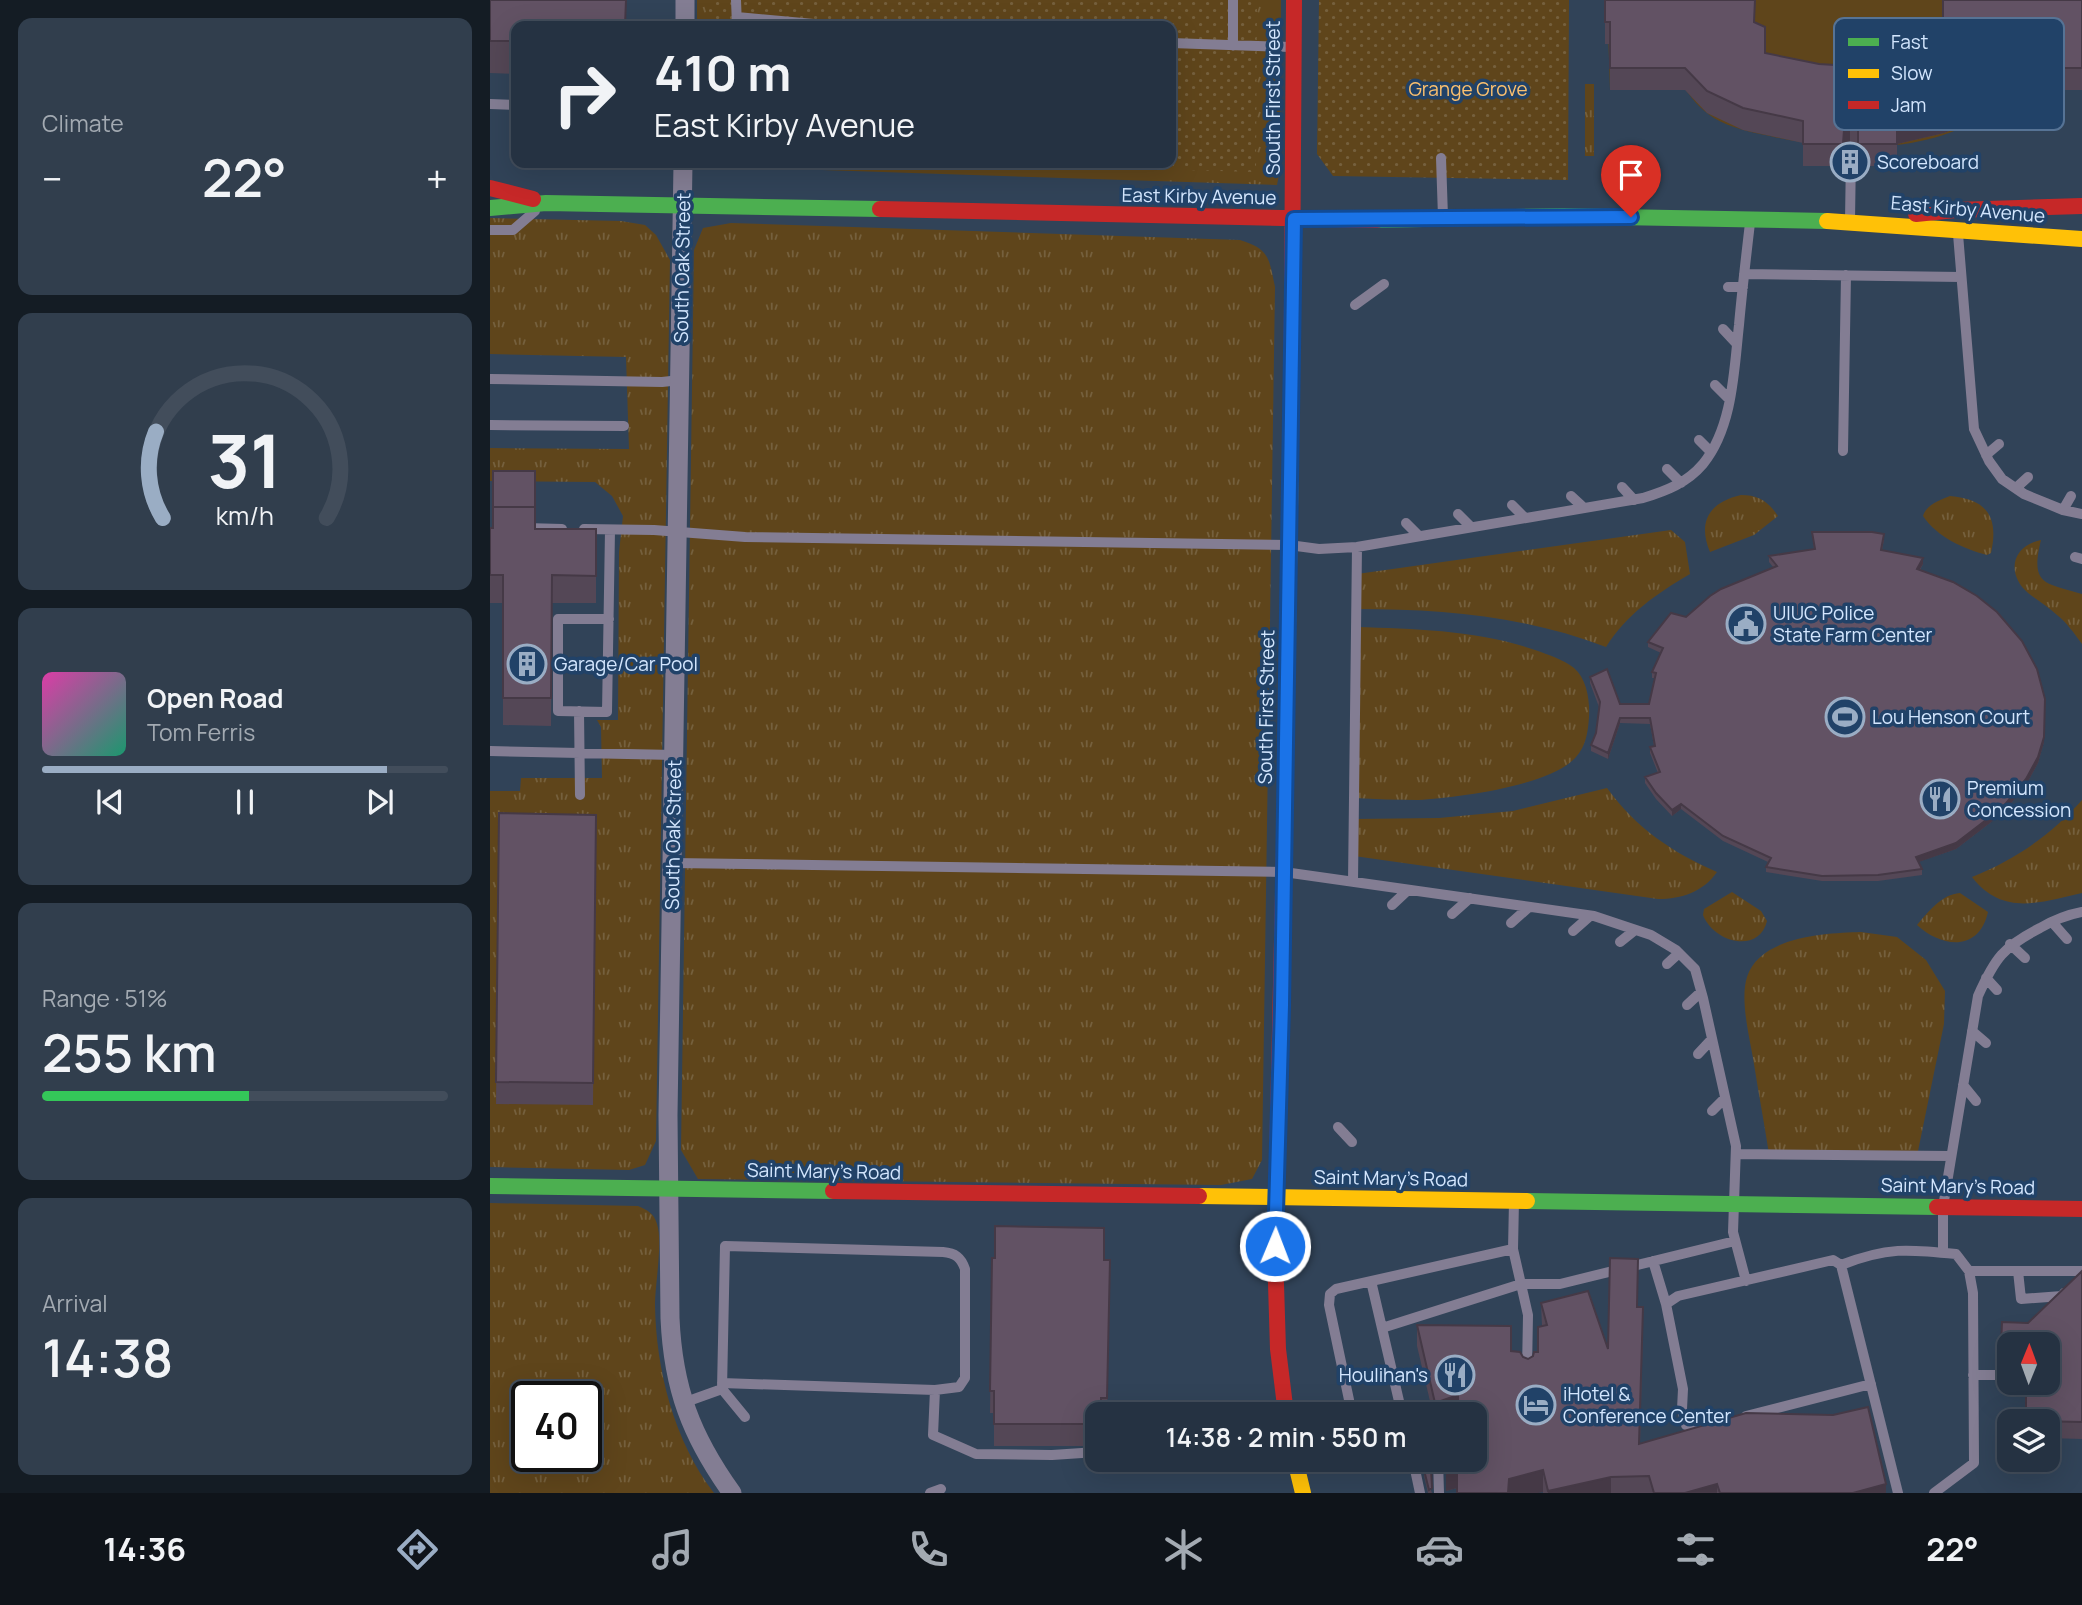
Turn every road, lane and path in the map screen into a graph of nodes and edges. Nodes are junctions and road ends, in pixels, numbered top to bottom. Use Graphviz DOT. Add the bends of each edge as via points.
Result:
graph roads {
  1 [pos="685,0"];
  2 [pos="736,0"];
  3 [pos="1233,0"];
  4 [pos="1294,0"];
  5 [pos="685,21"];
  6 [pos="737,21"];
  7 [pos="1176,43"];
  8 [pos="1233,46"];
  9 [pos="1294,47"];
  10 [pos="490,104"];
  11 [pos="511,104"];
  12 [pos="1850,155"];
  13 [pos="1441,158"];
  14 [pos="683,168"];
  15 [pos="490,188"];
  16 [pos="546,203"];
  17 [pos="683,204"];
  18 [pos="2082,206"];
  19 [pos="490,208"];
  20 [pos="1294,219"];
  21 [pos="1443,219"];
  22 [pos="1751,219"];
  23 [pos="1850,221"];
  24 [pos="490,230"];
  25 [pos="1958,230"];
  26 [pos="2082,239"];
  27 [pos="1744,274"];
  28 [pos="1846,275"];
  29 [pos="1961,276"];
  30 [pos="1384,284"];
  31 [pos="1728,286"];
  32 [pos="1743,287"];
  33 [pos="1355,305"];
  34 [pos="1723,329"];
  35 [pos="1737,344"];
  36 [pos="490,379"];
  37 [pos="681,380"];
  38 [pos="1715,385"];
  39 [pos="1981,397"];
  40 [pos="1729,400"];
  41 [pos="1971,406"];
  42 [pos="490,425"];
  43 [pos="624,426"];
  44 [pos="1699,440"];
  45 [pos="1999,444"];
  46 [pos="1843,451"];
  47 [pos="1710,452"];
  48 [pos="1986,455"];
  49 [pos="1667,469"];
  50 [pos="2028,477"];
  51 [pos="1681,483"];
  52 [pos="1622,487"];
  53 [pos="2016,488"];
  54 [pos="1571,495"];
  55 [pos="2071,496"];
  56 [pos="1634,500"];
  57 [pos="1512,505"];
  58 [pos="1584,508"];
  59 [pos="2063,510"];
  60 [pos="1458,514"];
  61 [pos="2082,514"];
  62 [pos="1525,518"];
  63 [pos="1406,523"];
  64 [pos="1471,527"];
  65 [pos="517,528"];
  66 [pos="610,530"];
  67 [pos="678,532"];
  68 [pos="1419,536"];
  69 [pos="1289,545"];
  70 [pos="1357,547"];
  71 [pos="609,619"];
  72 [pos="579,711"];
  73 [pos="490,751"];
  74 [pos="580,754"];
  75 [pos="675,755"];
  76 [pos="580,795"];
  77 [pos="673,863"];
  78 [pos="1284,872"];
  79 [pos="1353,882"];
  80 [pos="1408,890"];
  81 [pos="1470,898"];
  82 [pos="1392,905"];
  83 [pos="1529,907"];
  84 [pos="2082,912"];
  85 [pos="1452,914"];
  86 [pos="1590,916"];
  87 [pos="2052,922"];
  88 [pos="1511,923"];
  89 [pos="1635,930"];
  90 [pos="1573,931"];
  91 [pos="2067,939"];
  92 [pos="1620,942"];
  93 [pos="2010,944"];
  94 [pos="1679,953"];
  95 [pos="2025,958"];
  96 [pos="1667,964"];
  97 [pos="1986,978"];
  98 [pos="1997,990"];
  99 [pos="1702,992"];
  100 [pos="1687,1005"];
  101 [pos="1972,1031"];
  102 [pos="1712,1040"];
  103 [pos="1986,1043"];
  104 [pos="1699,1054"];
  105 [pos="1963,1085"];
  106 [pos="1725,1098"];
  107 [pos="1976,1101"];
  108 [pos="1712,1111"];
  109 [pos="1338,1127"];
  110 [pos="1352,1142"];
  111 [pos="1736,1154"];
  112 [pos="1951,1156"];
  113 [pos="490,1186"];
  114 [pos="668,1189"];
  115 [pos="1275,1197"];
  116 [pos="1514,1201"];
  117 [pos="1734,1204"];
  118 [pos="1942,1207"];
  119 [pos="2082,1209"];
  120 [pos="1735,1241"];
  121 [pos="1513,1249"];
  122 [pos="1943,1253"];
  123 [pos="1653,1261"];
  124 [pos="1841,1265"];
  125 [pos="1969,1271"];
  126 [pos="2018,1271"];
  127 [pos="2082,1273"];
  128 [pos="1371,1281"];
  129 [pos="1746,1281"];
  130 [pos="1521,1284"];
  131 [pos="1665,1304"];
  132 [pos="1382,1328"];
  133 [pos="1527,1373"];
  134 [pos="1973,1375"];
  135 [pos="1997,1375"];
  136 [pos="1871,1384"];
  137 [pos="722,1386"];
  138 [pos="935,1390"];
  139 [pos="684,1402"];
  140 [pos="1284,1402"];
  141 [pos="1349,1402"];
  142 [pos="1399,1402"];
  143 [pos="745,1417"];
  144 [pos="1739,1418"];
  145 [pos="1726,1421"];
  146 [pos="1085,1453"];
  147 [pos="1298,1472"];
  148 [pos="1415,1472"];
  149 [pos="1438,1472"];
  150 [pos="941,1489"];
  151 [pos="732,1493"];
  152 [pos="930,1493"];
  153 [pos="1303,1493"];
  154 [pos="1420,1493"];
  155 [pos="1439,1493"];
  156 [pos="1898,1493"];
  157 [pos="1934,1493"];
  1 -- 5 [label="street"];
  2 -- 6 [label="lane"];
  3 -- 8 [label="lane"];
  4 -- 9 [label="main road, South First Street"];
  7 -- 8 [label="lane"];
  8 -- 9 [label="lane"];
  9 -- 20 [label="main road, South First Street"];
  10 -- 11 [label="lane"];
  12 -- 23 [label="lane"];
  13 -- 21 [label="lane"];
  14 -- 17 [label="street, South Oak Street"];
  15 -- 16 [label="main road, East Kirby Avenue"];
  16 -- 17 [label="main road, East Kirby Avenue"];
  16 -- 19 [label="main road, East Kirby Avenue"];
  16 -- 24 [label="lane" via="513,230"];
  17 -- 20 [label="main road, East Kirby Avenue"];
  17 -- 37 [label="street, South Oak Street"];
  18 -- 23 [label="main road, East Kirby Avenue" via="1955,210"];
  20 -- 21 [label="main road, East Kirby Avenue"];
  20 -- 69 [label="main road, South First Street"];
  21 -- 22 [label="main road, East Kirby Avenue"];
  22 -- 23 [label="main road, East Kirby Avenue"];
  22 -- 27 [label="lane"];
  23 -- 25 [label="main road, East Kirby Avenue"];
  25 -- 26 [label="main road, East Kirby Avenue"];
  25 -- 29 [label="lane"];
  27 -- 28 [label="lane"];
  27 -- 32 [label="lane"];
  28 -- 29 [label="lane"];
  28 -- 46 [label="lane"];
  29 -- 41 [label="lane" via="1967,292"];
  30 -- 33 [label="lane"];
  31 -- 32 [label="lane"];
  32 -- 35 [label="lane"];
  34 -- 35 [label="lane"];
  35 -- 40 [label="lane"];
  36 -- 37 [label="lane"];
  37 -- 67 [label="street, South Oak Street"];
  38 -- 40 [label="lane"];
  39 -- 41 [label="lane"];
  40 -- 47 [label="lane"];
  41 -- 48 [label="lane" via="1974,429"];
  42 -- 43 [label="lane"];
  44 -- 47 [label="lane"];
  45 -- 48 [label="lane"];
  47 -- 51 [label="lane"];
  48 -- 53 [label="lane" via="2002,479"];
  49 -- 51 [label="lane"];
  50 -- 53 [label="lane"];
  51 -- 56 [label="lane"];
  52 -- 56 [label="lane"];
  53 -- 59 [label="lane"];
  54 -- 58 [label="lane"];
  55 -- 59 [label="lane"];
  56 -- 58 [label="lane"];
  57 -- 62 [label="lane"];
  58 -- 62 [label="lane"];
  59 -- 61 [label="lane"];
  60 -- 64 [label="lane"];
  62 -- 64 [label="lane"];
  63 -- 68 [label="lane"];
  64 -- 68 [label="lane"];
  65 -- 66 [label="lane"];
  66 -- 67 [label="lane"];
  66 -- 71 [label="lane"];
  67 -- 69 [label="lane" via="745,537"];
  67 -- 75 [label="street, South Oak Street"];
  68 -- 70 [label="lane"];
  69 -- 70 [label="lane" via="1319,550"];
  69 -- 78 [label="main road, South First Street"];
  70 -- 79 [label="lane"];
  71 -- 72 [label="lane" via="607,712"];
  71 -- 72 [label="lane" via="558,619 558,711"];
  72 -- 74 [label="lane"];
  73 -- 74 [label="lane"];
  74 -- 75 [label="lane"];
  74 -- 76 [label="lane"];
  75 -- 77 [label="street, South Oak Street"];
  77 -- 78 [label="lane"];
  77 -- 114 [label="street, South Oak Street"];
  78 -- 79 [label="lane"];
  78 -- 115 [label="main road, South First Street"];
  79 -- 80 [label="lane"];
  80 -- 81 [label="lane"];
  80 -- 82 [label="lane"];
  81 -- 83 [label="lane"];
  81 -- 85 [label="lane"];
  83 -- 86 [label="lane"];
  83 -- 88 [label="lane"];
  84 -- 87 [label="lane"];
  86 -- 89 [label="lane"];
  86 -- 90 [label="lane"];
  87 -- 91 [label="lane"];
  87 -- 93 [label="lane"];
  89 -- 92 [label="lane"];
  89 -- 94 [label="lane"];
  93 -- 95 [label="lane"];
  93 -- 97 [label="lane"];
  94 -- 96 [label="lane"];
  94 -- 99 [label="lane" via="1695,969"];
  97 -- 98 [label="lane"];
  97 -- 101 [label="lane"];
  99 -- 100 [label="lane"];
  99 -- 102 [label="lane"];
  101 -- 103 [label="lane"];
  101 -- 105 [label="lane"];
  102 -- 104 [label="lane"];
  102 -- 106 [label="lane"];
  105 -- 107 [label="lane"];
  105 -- 112 [label="lane"];
  106 -- 108 [label="lane"];
  106 -- 111 [label="lane"];
  109 -- 110 [label="lane"];
  111 -- 112 [label="lane"];
  111 -- 117 [label="lane"];
  112 -- 118 [label="lane"];
  113 -- 114 [label="main road, Saint Mary's Road"];
  114 -- 115 [label="main road, Saint Mary's Road"];
  114 -- 139 [label="street, South Oak Street" via="671,1351"];
  115 -- 116 [label="main road, Saint Mary's Road"];
  115 -- 140 [label="main road, South First Street" via="1276,1346"];
  116 -- 117 [label="main road, Saint Mary's Road"];
  116 -- 121 [label="lane"];
  117 -- 118 [label="main road, Saint Mary's Road"];
  117 -- 120 [label="lane"];
  118 -- 119 [label="main road, Saint Mary's Road"];
  118 -- 122 [label="lane"];
  120 -- 123 [label="lane"];
  120 -- 129 [label="lane"];
  121 -- 128 [label="lane"];
  121 -- 130 [label="lane"];
  122 -- 124 [label="lane" via="1895,1250"];
  122 -- 125 [label="lane" via="1956,1254"];
  123 -- 130 [label="lane" via="1560,1284"];
  123 -- 131 [label="lane"];
  124 -- 129 [label="lane" via="1833,1261"];
  124 -- 136 [label="lane"];
  125 -- 126 [label="lane"];
  125 -- 134 [label="lane"];
  126 -- 127 [label="lane"];
  126 -- 127 [label="lane" via="2021,1299 2062,1296"];
  128 -- 132 [label="lane"];
  128 -- 141 [label="lane" via="1330,1294"];
  129 -- 131 [label="lane" via="1678,1296"];
  130 -- 132 [label="lane"];
  130 -- 133 [label="lane" via="1528,1315"];
  131 -- 145 [label="lane" via="1686,1425"];
  132 -- 142 [label="lane"];
  134 -- 135 [label="lane"];
  134 -- 157 [label="lane" via="1974,1463"];
  136 -- 144 [label="lane"];
  136 -- 156 [label="lane"];
  137 -- 138 [label="lane"];
  137 -- 138 [label="lane" via="725,1246 952,1253 965,1269 965,1378 959,1387"];
  137 -- 139 [label="lane"];
  137 -- 143 [label="lane"];
  138 -- 146 [label="lane" via="933,1435 976,1454"];
  139 -- 151 [label="street, South Oak Street" via="709,1462"];
  147 -- 153 [label="main road"];
  148 -- 154 [label="lane"];
  149 -- 155 [label="lane"];
  150 -- 152 [label="lane"];
}
